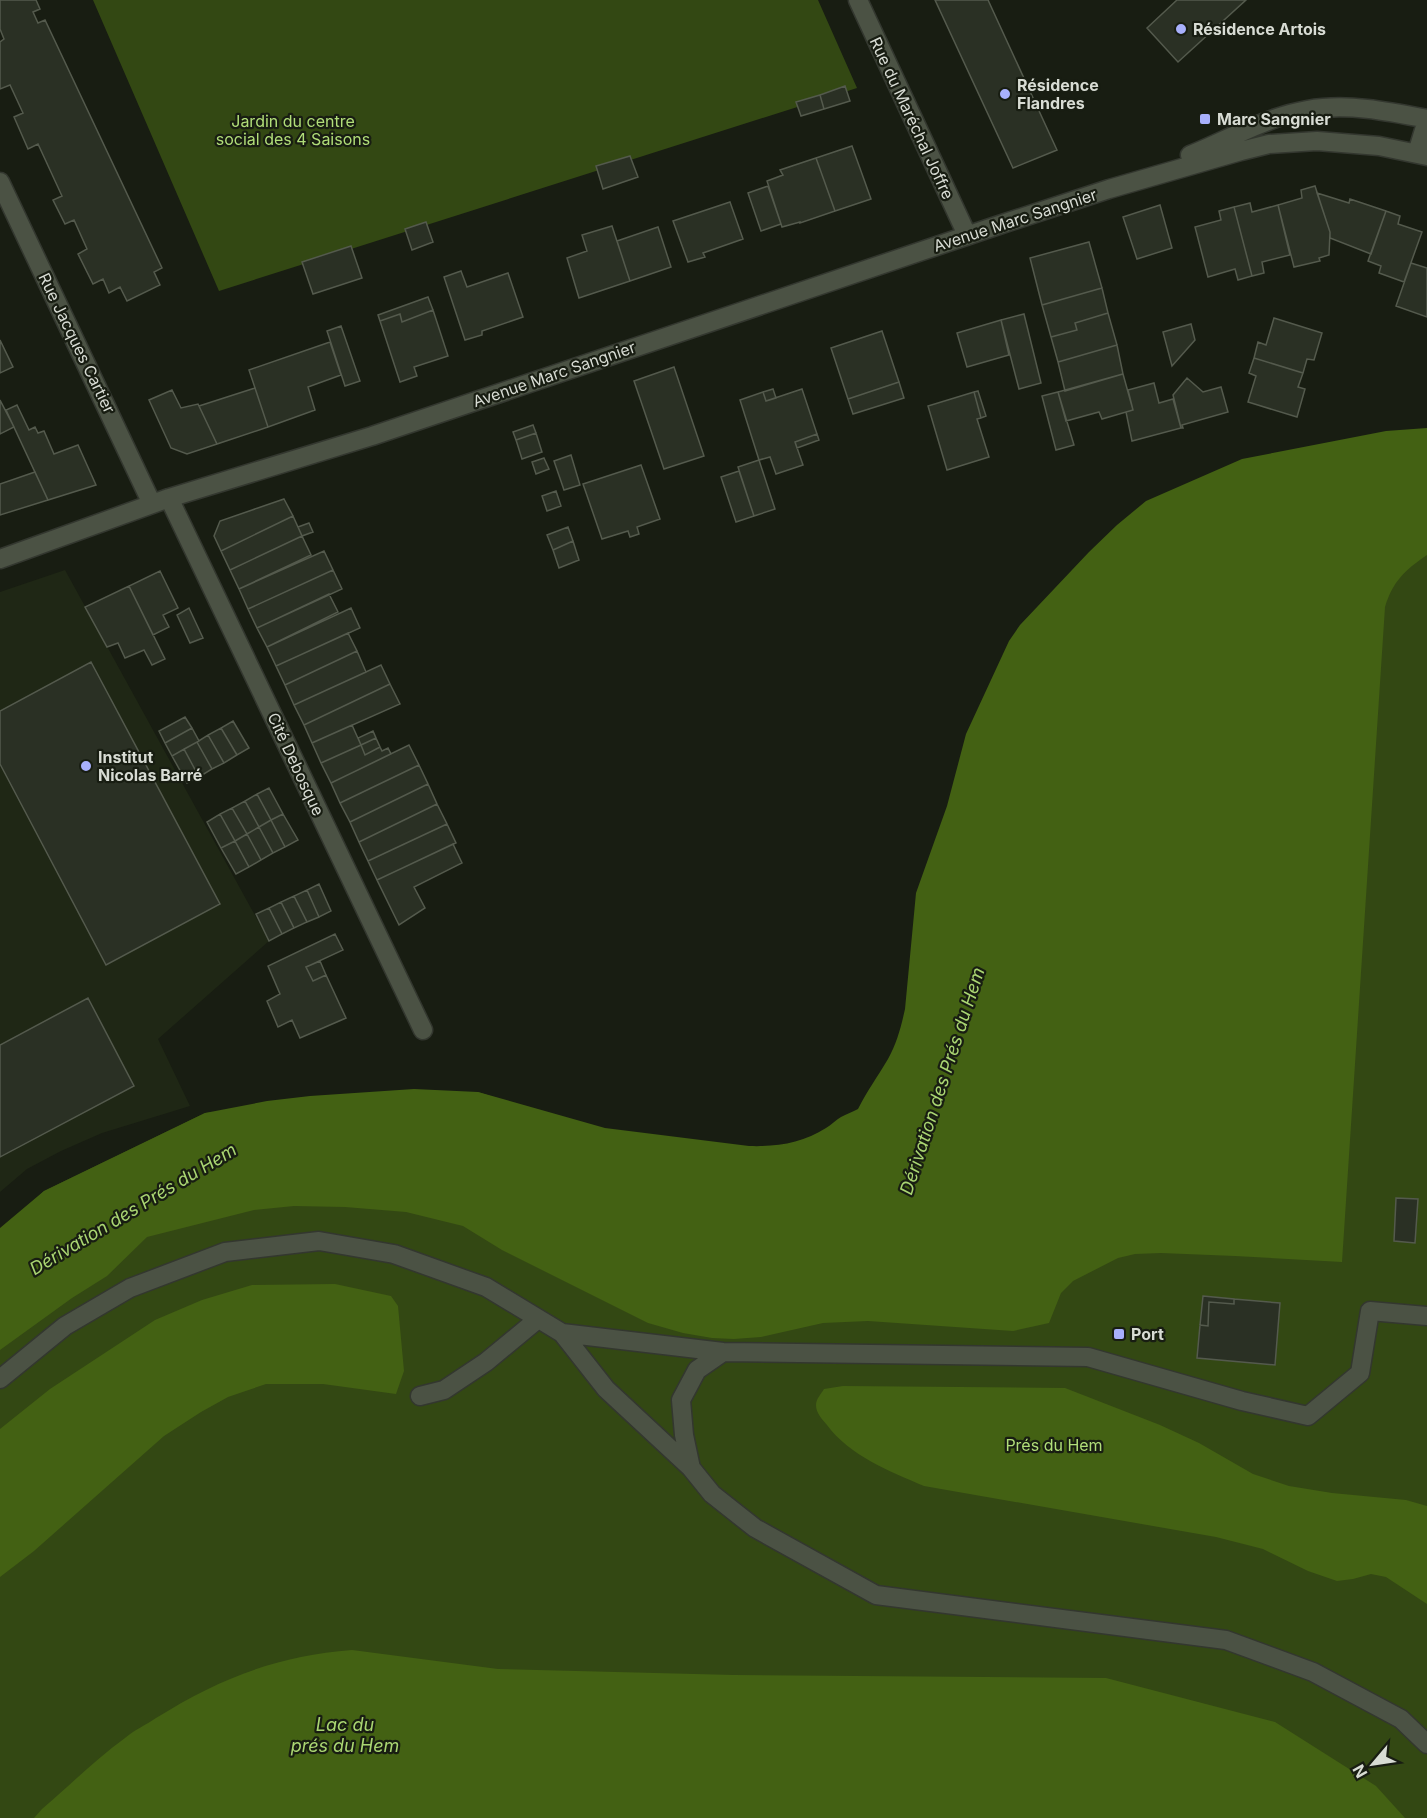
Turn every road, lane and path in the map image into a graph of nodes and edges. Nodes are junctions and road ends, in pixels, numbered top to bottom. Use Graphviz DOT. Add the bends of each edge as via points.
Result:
graph roads {
  1 [pos="858,0"];
  2 [pos="1427,119"];
  3 [pos="1422,155"];
  4 [pos="0,183"];
  5 [pos="1109,189"];
  6 [pos="967,235"];
  7 [pos="161,501"];
  8 [pos="0,559"];
  9 [pos="423,1030"];
  10 [pos="1427,1316"];
  11 [pos="538,1319"];
  12 [pos="562,1333"];
  13 [pos="723,1352"];
  14 [pos="0,1379"];
  15 [pos="420,1396"];
  16 [pos="691,1468"];
  17 [pos="1427,1744"];
  1 -- 6 [label="street, Rue du Maréchal Joffre"];
  2 -- 3 [label="street"];
  2 -- 5 [label="street, Avenue Marc Sangnier" via="1354,107 1307,110 1263,124"];
  3 -- 5 [label="street, Avenue Marc Sangnier" via="1379,146 1317,141 1281,143"];
  4 -- 7 [label="street, Rue Jacques Cartier"];
  5 -- 6 [label="street, Avenue Marc Sangnier"];
  6 -- 7 [label="street, Avenue Marc Sangnier" via="372,436"];
  7 -- 8 [label="street, Avenue Marc Sangnier"];
  7 -- 9 [label="street, Cité Debosque"];
  10 -- 13 [label="street" via="1370,1311 1360,1373 1308,1416 1088,1357"];
  11 -- 12 [label="street"];
  11 -- 14 [label="street" via="486,1287 394,1254 319,1241 225,1252 130,1288 65,1326"];
  11 -- 15 [label="street" via="444,1390"];
  12 -- 13 [label="street"];
  12 -- 16 [label="street" via="606,1389"];
  13 -- 16 [label="street" via="697,1370 681,1400"];
  16 -- 17 [label="street" via="712,1494 755,1528 876,1595 1226,1640 1313,1672 1401,1719"];
}
